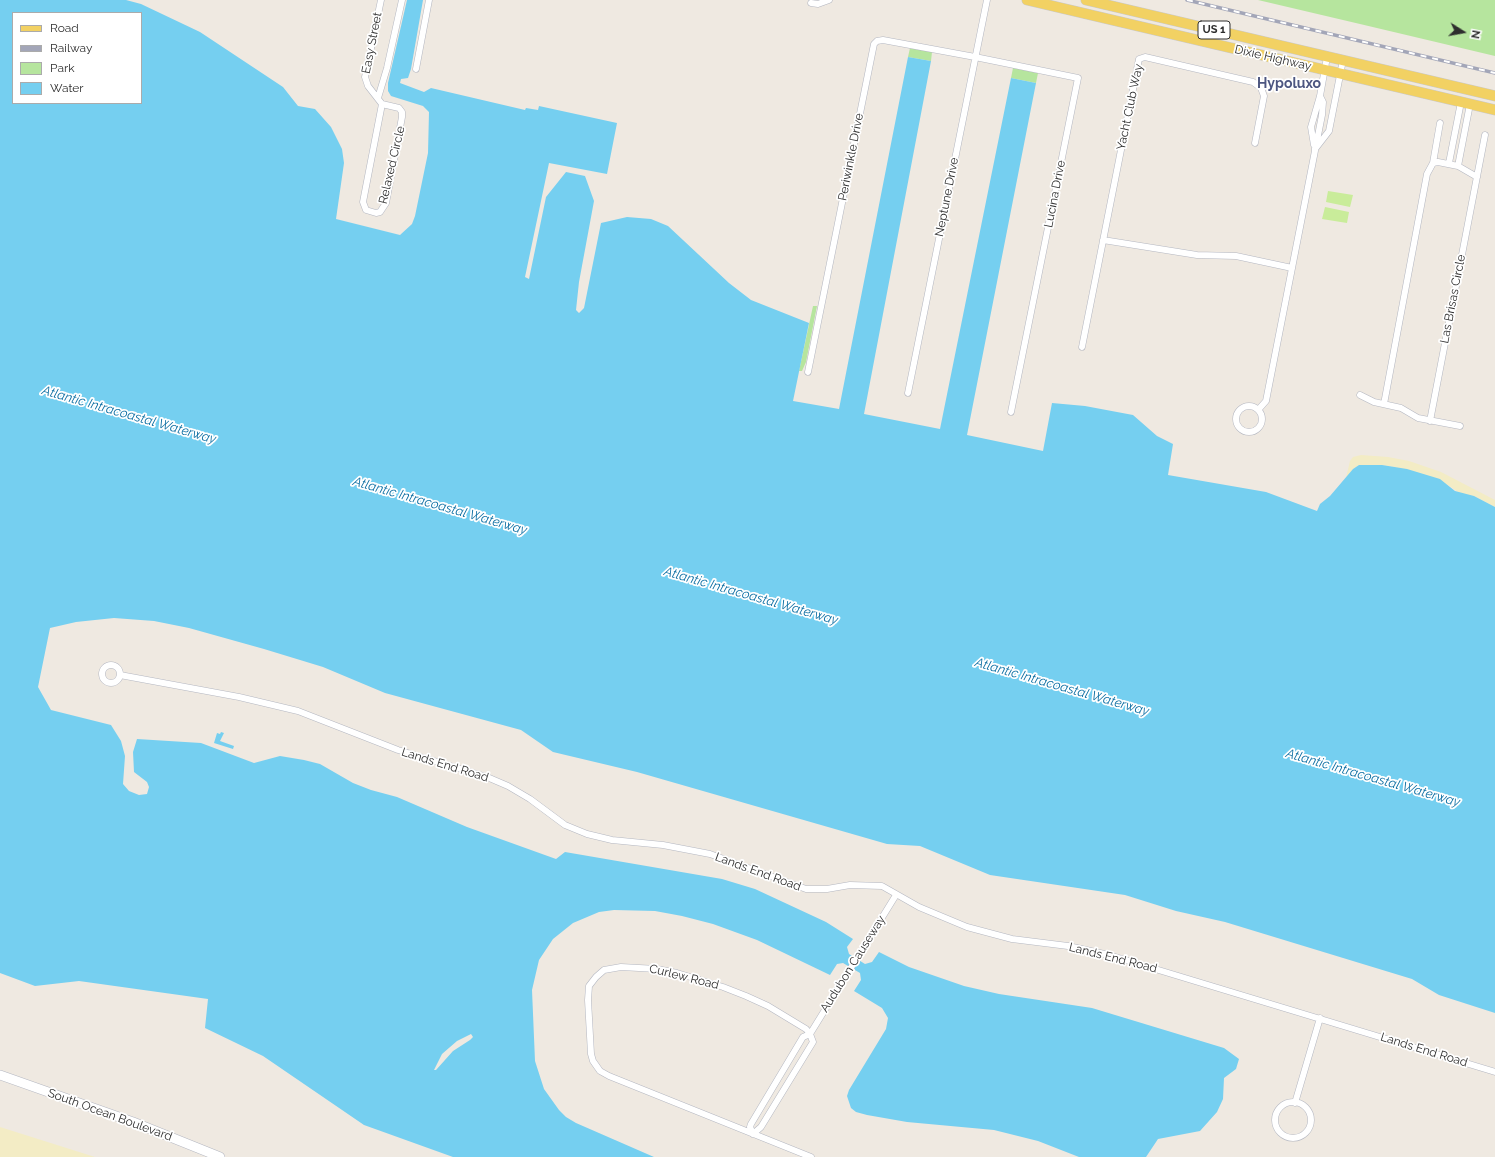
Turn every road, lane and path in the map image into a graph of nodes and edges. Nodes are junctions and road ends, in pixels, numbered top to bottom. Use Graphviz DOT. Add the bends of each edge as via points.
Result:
graph roads {
  1 [pos="381,0"];
  2 [pos="402,0"];
  3 [pos="429,0"];
  4 [pos="828,0"];
  5 [pos="987,0"];
  6 [pos="1027,0"];
  7 [pos="1086,0"];
  8 [pos="811,3"];
  9 [pos="974,57"];
  10 [pos="1327,57"];
  11 [pos="1342,60"];
  12 [pos="416,69"];
  13 [pos="1324,70"];
  14 [pos="1340,74"];
  15 [pos="1320,96"];
  16 [pos="1495,96"];
  17 [pos="378,98"];
  18 [pos="1466,103"];
  19 [pos="382,104"];
  20 [pos="1495,110"];
  21 [pos="1314,113"];
  22 [pos="1322,115"];
  23 [pos="1331,118"];
  24 [pos="1440,123"];
  25 [pos="1485,135"];
  26 [pos="1255,143"];
  27 [pos="1315,149"];
  28 [pos="1433,163"];
  29 [pos="1449,163"];
  30 [pos="1458,166"];
  31 [pos="1477,177"];
  32 [pos="1103,240"];
  33 [pos="1292,268"];
  34 [pos="1082,347"];
  35 [pos="808,372"];
  36 [pos="908,393"];
  37 [pos="1360,395"];
  38 [pos="1384,404"];
  39 [pos="1258,410"];
  40 [pos="1011,412"];
  41 [pos="1430,420"];
  42 [pos="1460,426"];
  43 [pos="120,675"];
  44 [pos="896,895"];
  45 [pos="1320,1018"];
  46 [pos="810,1034"];
  47 [pos="1495,1072"];
  48 [pos="0,1075"];
  49 [pos="1295,1103"];
  50 [pos="753,1134"];
  51 [pos="220,1157"];
  52 [pos="811,1157"];
  1 -- 17 [label="street, Easy Street" via="365,76 368,86"];
  2 -- 17 [label="street"];
  3 -- 12 [label="street"];
  4 -- 8 [label="street" via="818,4"];
  5 -- 9 [label="street, Neptune Drive"];
  6 -- 13 [label="main road, Dixie Highway / US 1"];
  7 -- 10 [label="main road, Dixie Highway / US 1"];
  9 -- 35 [label="street, Periwinkle Drive" via="883,40 874,44"];
  9 -- 36 [label="street, Neptune Drive"];
  9 -- 40 [label="street, Lucina Drive" via="1078,78"];
  10 -- 11 [label="main road, Dixie Highway / US 1"];
  10 -- 13 [label="street"];
  11 -- 14 [label="street"];
  11 -- 16 [label="main road, Dixie Highway / US 1"];
  13 -- 14 [label="main road, Dixie Highway / US 1"];
  13 -- 15 [label="street"];
  14 -- 18 [label="main road, Dixie Highway / US 1"];
  14 -- 23 [label="street"];
  15 -- 21 [label="street"];
  15 -- 22 [label="street" via="1323,102"];
  17 -- 19 [label="street, Easy Street"];
  18 -- 20 [label="main road, Dixie Highway / US 1"];
  18 -- 29 [label="street"];
  18 -- 30 [label="street"];
  19 -- 19 [label="street, Relaxed Circle" via="363,202 366,210 376,213 380,212 386,203 402,117 399,108"];
  21 -- 22 [label="street"];
  21 -- 27 [label="street" via="1311,127"];
  22 -- 23 [label="street"];
  22 -- 27 [label="street"];
  23 -- 27 [label="street" via="1329,131"];
  24 -- 28 [label="street"];
  25 -- 31 [label="street, Las Brisas Circle"];
  26 -- 32 [label="street, Yacht Club Way" via="1264,96 1261,88 1253,82 1145,57 1139,59"];
  27 -- 33 [label="street"];
  28 -- 29 [label="street"];
  28 -- 38 [label="street" via="1427,174"];
  29 -- 30 [label="street"];
  30 -- 31 [label="street"];
  31 -- 41 [label="street, Las Brisas Circle"];
  32 -- 33 [label="street" via="1197,255 1236,256"];
  32 -- 34 [label="street, Yacht Club Way"];
  33 -- 39 [label="street" via="1266,401"];
  37 -- 38 [label="street"];
  38 -- 41 [label="street" via="1401,408 1418,418"];
  39 -- 39 [label="street" via="1251,406 1240,410 1236,421 1240,429 1252,432 1260,427 1262,418"];
  41 -- 42 [label="street"];
  43 -- 44 [label="street, Lands End Road" via="298,711 398,750 487,777 530,799 565,825 587,834 710,854 806,889 827,890 850,885 876,885"];
  44 -- 45 [label="street, Lands End Road" via="942,918 967,927 1012,939 1109,954"];
  44 -- 46 [label="street, Audubon Causeway"];
  45 -- 47 [label="street, Lands End Road"];
  45 -- 49 [label="street"];
  46 -- 50 [label="street, Audubon Causeway" via="813,1042 761,1127"];
  46 -- 50 [label="street, Audubon Causeway" via="803,1037 751,1124"];
  46 -- 50 [label="street, Curlew Road" via="800,1024 746,996 677,973 649,968 614,967 600,973 589,986 591,1054 600,1071"];
  48 -- 51 [label="main road, South Ocean Boulevard" via="125,1119"];
  49 -- 49 [label="street" via="1283,1105 1274,1120 1278,1131 1295,1138 1305,1134 1311,1123 1309,1112"];
  50 -- 52 [label="street, Curlew Road"];
}
